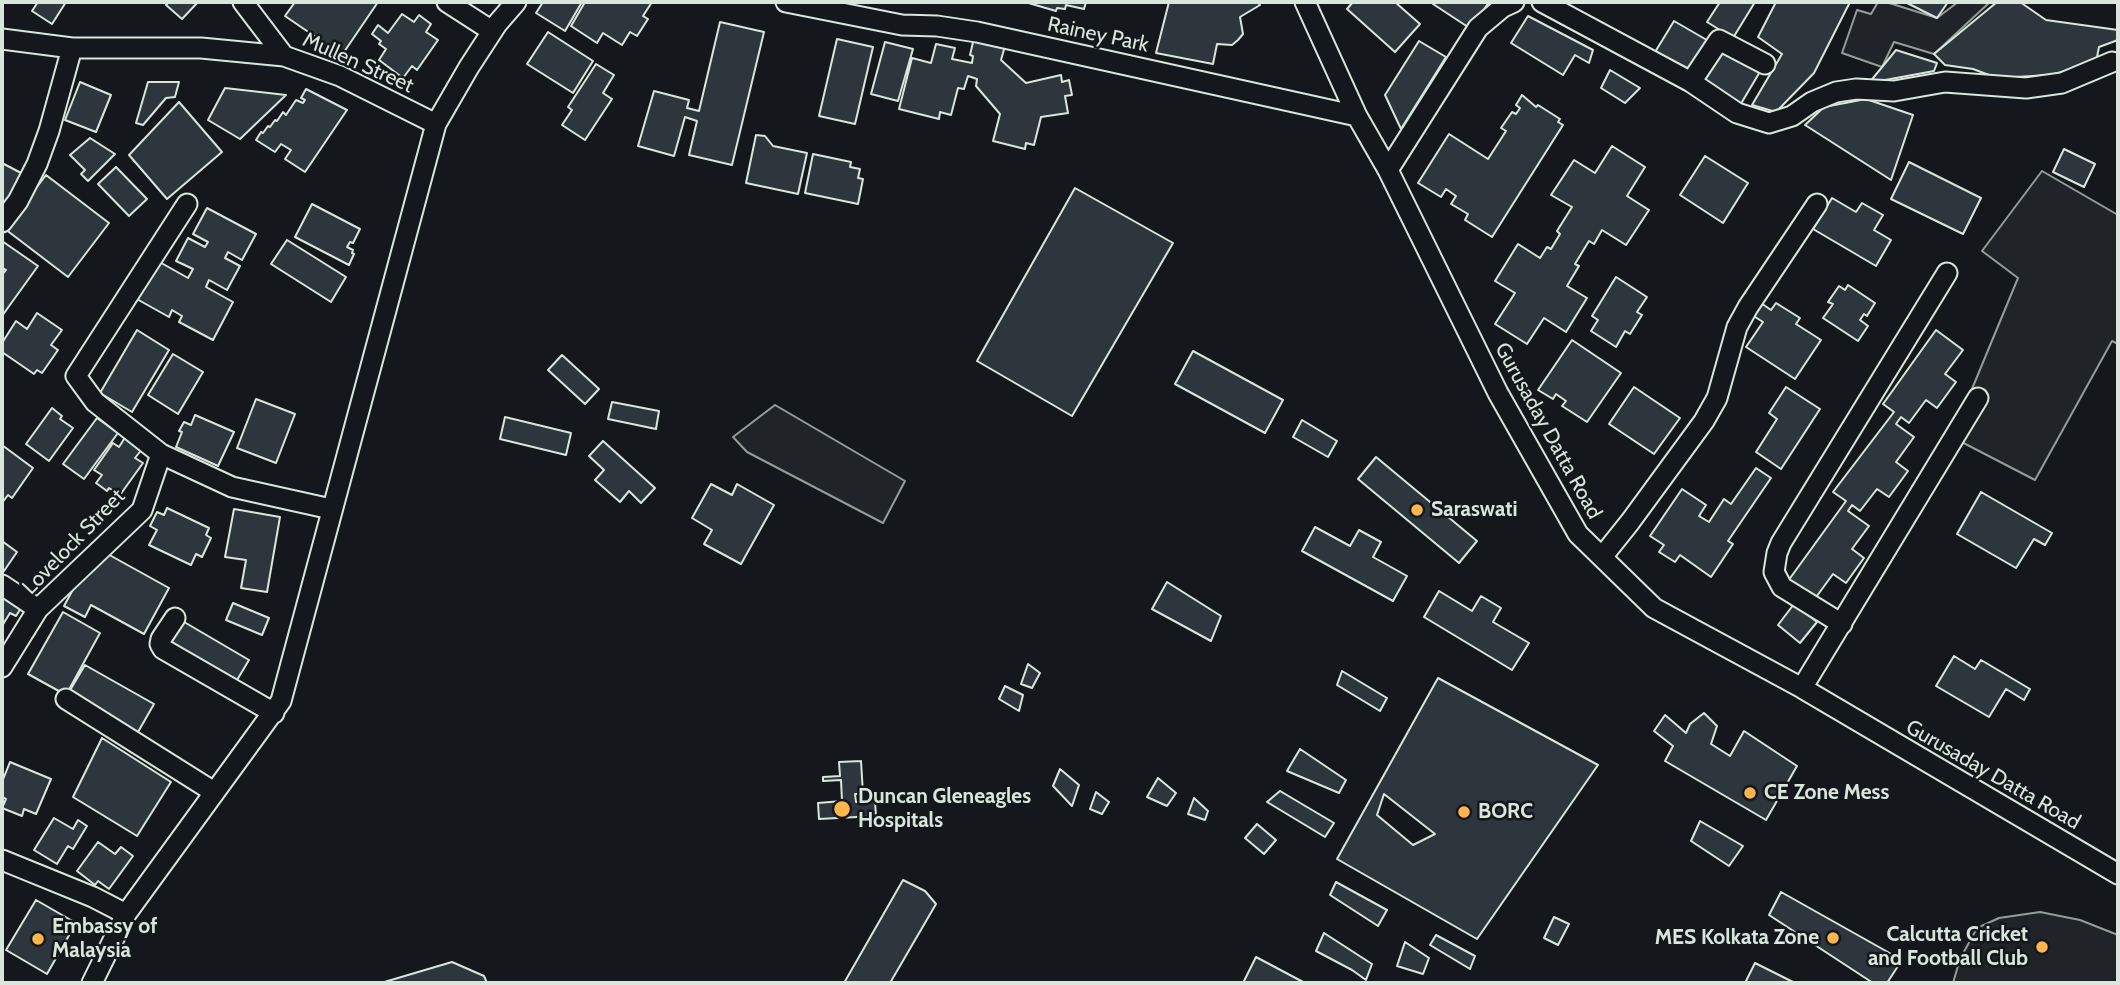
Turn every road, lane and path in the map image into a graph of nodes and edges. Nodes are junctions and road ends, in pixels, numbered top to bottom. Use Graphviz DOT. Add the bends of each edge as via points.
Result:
graph roads {
  1 [pos="243,2"];
  2 [pos="447,2"];
  3 [pos="516,2"];
  4 [pos="786,2"];
  5 [pos="1305,2"];
  6 [pos="1514,2"];
  7 [pos="1542,2"];
  8 [pos="492,32"];
  9 [pos="2,38"];
  10 [pos="72,48"];
  11 [pos="284,56"];
  12 [pos="2112,62"];
  13 [pos="1765,64"];
  14 [pos="1691,82"];
  15 [pos="1357,116"];
  16 [pos="436,124"];
  17 [pos="1388,170"];
  18 [pos="187,204"];
  19 [pos="1817,204"];
  20 [pos="2,222"];
  21 [pos="1947,273"];
  22 [pos="1978,398"];
  23 [pos="161,454"];
  24 [pos="331,509"];
  25 [pos="1602,557"];
  26 [pos="2,585"];
  27 [pos="38,609"];
  28 [pos="175,618"];
  29 [pos="1842,624"];
  30 [pos="2,667"];
  31 [pos="1802,688"];
  32 [pos="66,699"];
  33 [pos="274,713"];
  34 [pos="214,792"];
  35 [pos="2,860"];
  36 [pos="2118,874"];
  37 [pos="126,914"];
  38 [pos="92,983"];
  1 -- 11 [label="street, Mullen Street"];
  2 -- 8 [label="street"];
  3 -- 8 [label="street"];
  4 -- 15 [label="street, Rainey Park" via="902,25 977,32"];
  5 -- 15 [label="street, Gurusaday Datta Road"];
  6 -- 17 [label="street" via="1478,28"];
  7 -- 14 [label="street"];
  8 -- 16 [label="street"];
  9 -- 10 [label="street"];
  10 -- 11 [label="street" via="201,48"];
  10 -- 20 [label="street" via="37,164"];
  11 -- 16 [label="street, Mullen Street" via="340,76"];
  12 -- 14 [label="street" via="2062,83 2026,88 1945,82 1894,91 1836,92 1792,116 1769,122 1737,113"];
  13 -- 14 [label="street" via="1719,40"];
  15 -- 17 [label="street, Gurusaday Datta Road"];
  16 -- 24 [label="street"];
  17 -- 25 [label="street, Gurusaday Datta Road" via="1498,393 1578,534"];
  18 -- 23 [label="street" via="76,376 95,402"];
  19 -- 25 [label="street" via="1748,307 1708,415"];
  21 -- 29 [label="street" via="1777,553 1774,572 1782,587"];
  22 -- 29 [label="street"];
  23 -- 24 [label="street" via="232,487"];
  23 -- 27 [label="street, Lovelock Street" via="142,510"];
  24 -- 33 [label="street" via="294,655"];
  25 -- 31 [label="street, Gurusaday Datta Road" via="1654,608"];
  26 -- 27 [label="street"];
  27 -- 30 [label="street, Lovelock Street"];
  28 -- 33 [label="street" via="161,639 163,649"];
  29 -- 31 [label="street"];
  31 -- 36 [label="street, Gurusaday Datta Road"];
  32 -- 34 [label="street"];
  33 -- 34 [label="street"];
  34 -- 37 [label="street"];
  35 -- 37 [label="street"];
  37 -- 38 [label="street"];
}
